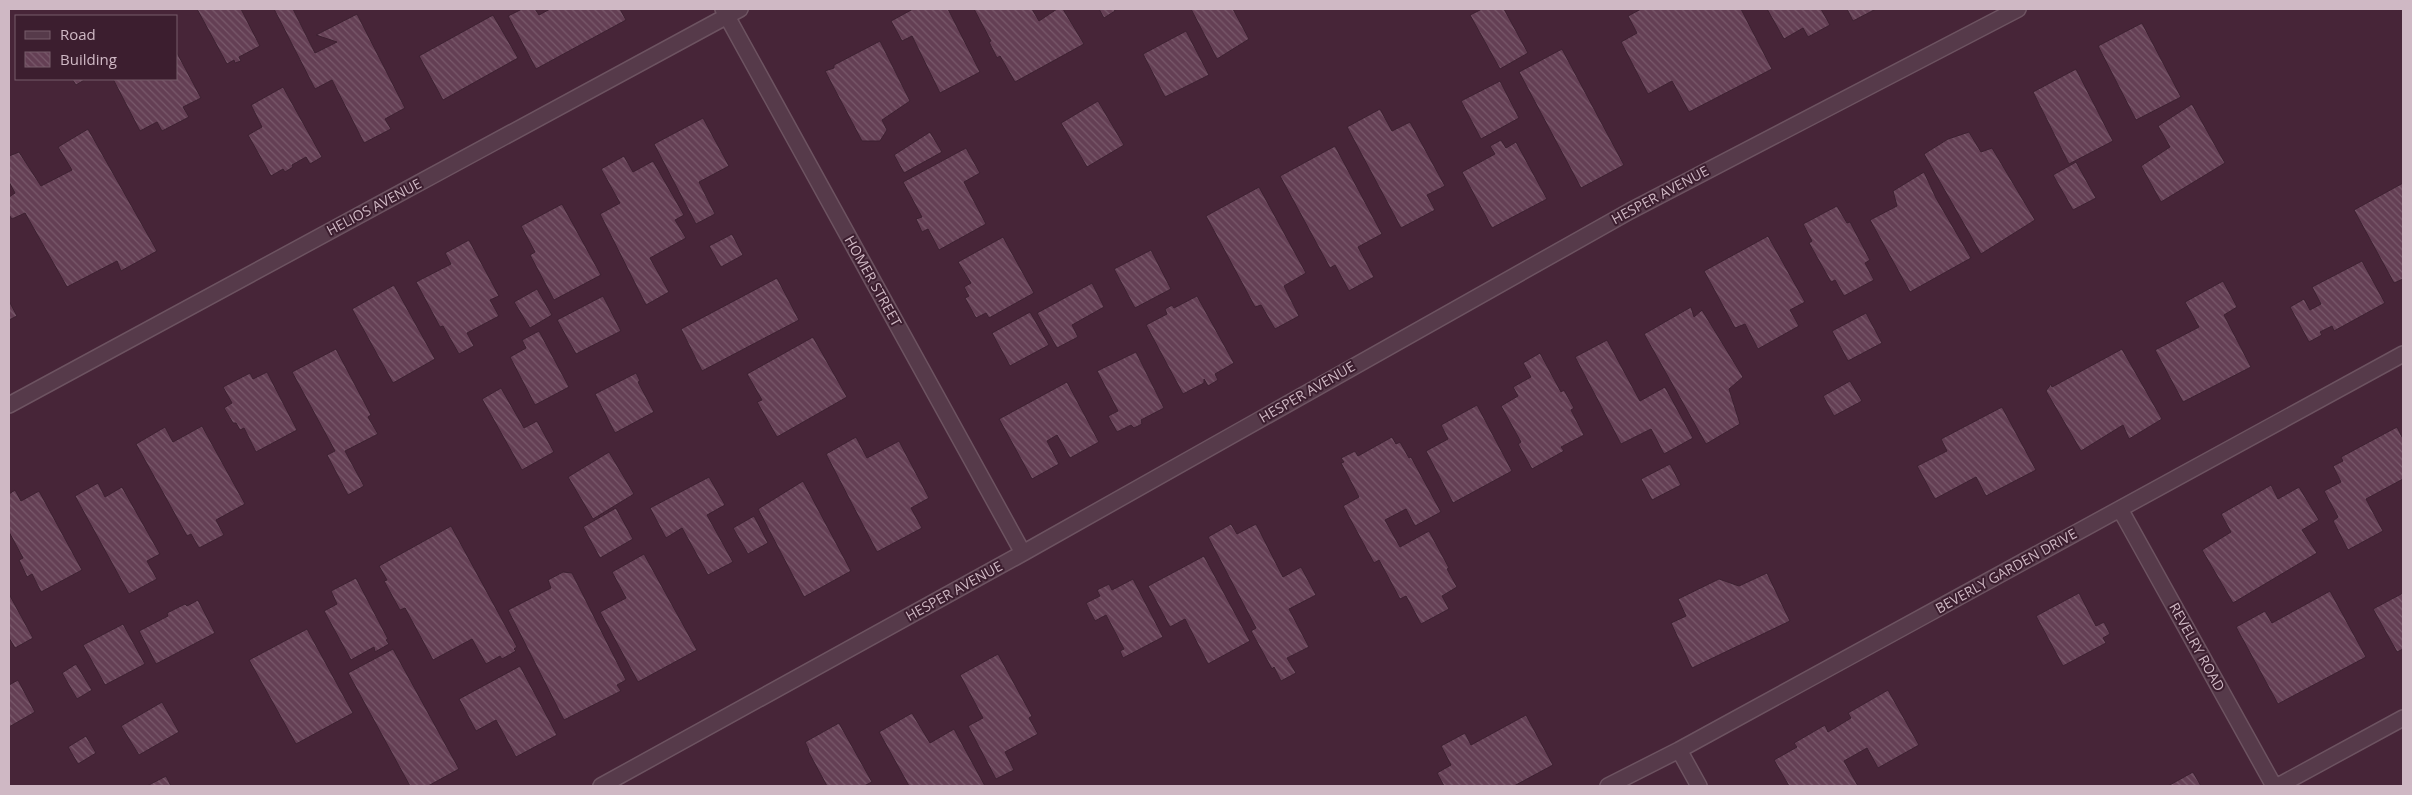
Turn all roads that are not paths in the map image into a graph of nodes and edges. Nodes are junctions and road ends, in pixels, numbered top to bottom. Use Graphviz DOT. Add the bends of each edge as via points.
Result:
graph roads {
  1 [pos="2018,9"];
  2 [pos="730,11"];
  3 [pos="2403,354"];
  4 [pos="9,405"];
  5 [pos="2120,509"];
  6 [pos="1023,554"];
  7 [pos="2403,718"];
  8 [pos="1679,750"];
  9 [pos="601,786"];
  10 [pos="1608,786"];
  11 [pos="1699,786"];
  12 [pos="2274,786"];
  13 [pos="2278,786"];
  1 -- 6 [label="street, HESPER AVENUE" via="1630,211"];
  2 -- 4 [label="street, HELIOS AVENUE"];
  2 -- 6 [label="street, HOMER STREET"];
  3 -- 5 [label="street, BEVERLY GARDEN DRIVE"];
  5 -- 8 [label="street, BEVERLY GARDEN DRIVE"];
  5 -- 12 [label="street, REVELRY ROAD"];
  6 -- 9 [label="street, HESPER AVENUE"];
  7 -- 13 [label="street"];
  8 -- 10 [label="street, BEVERLY GARDEN DRIVE"];
  8 -- 11 [label="street"];
}
